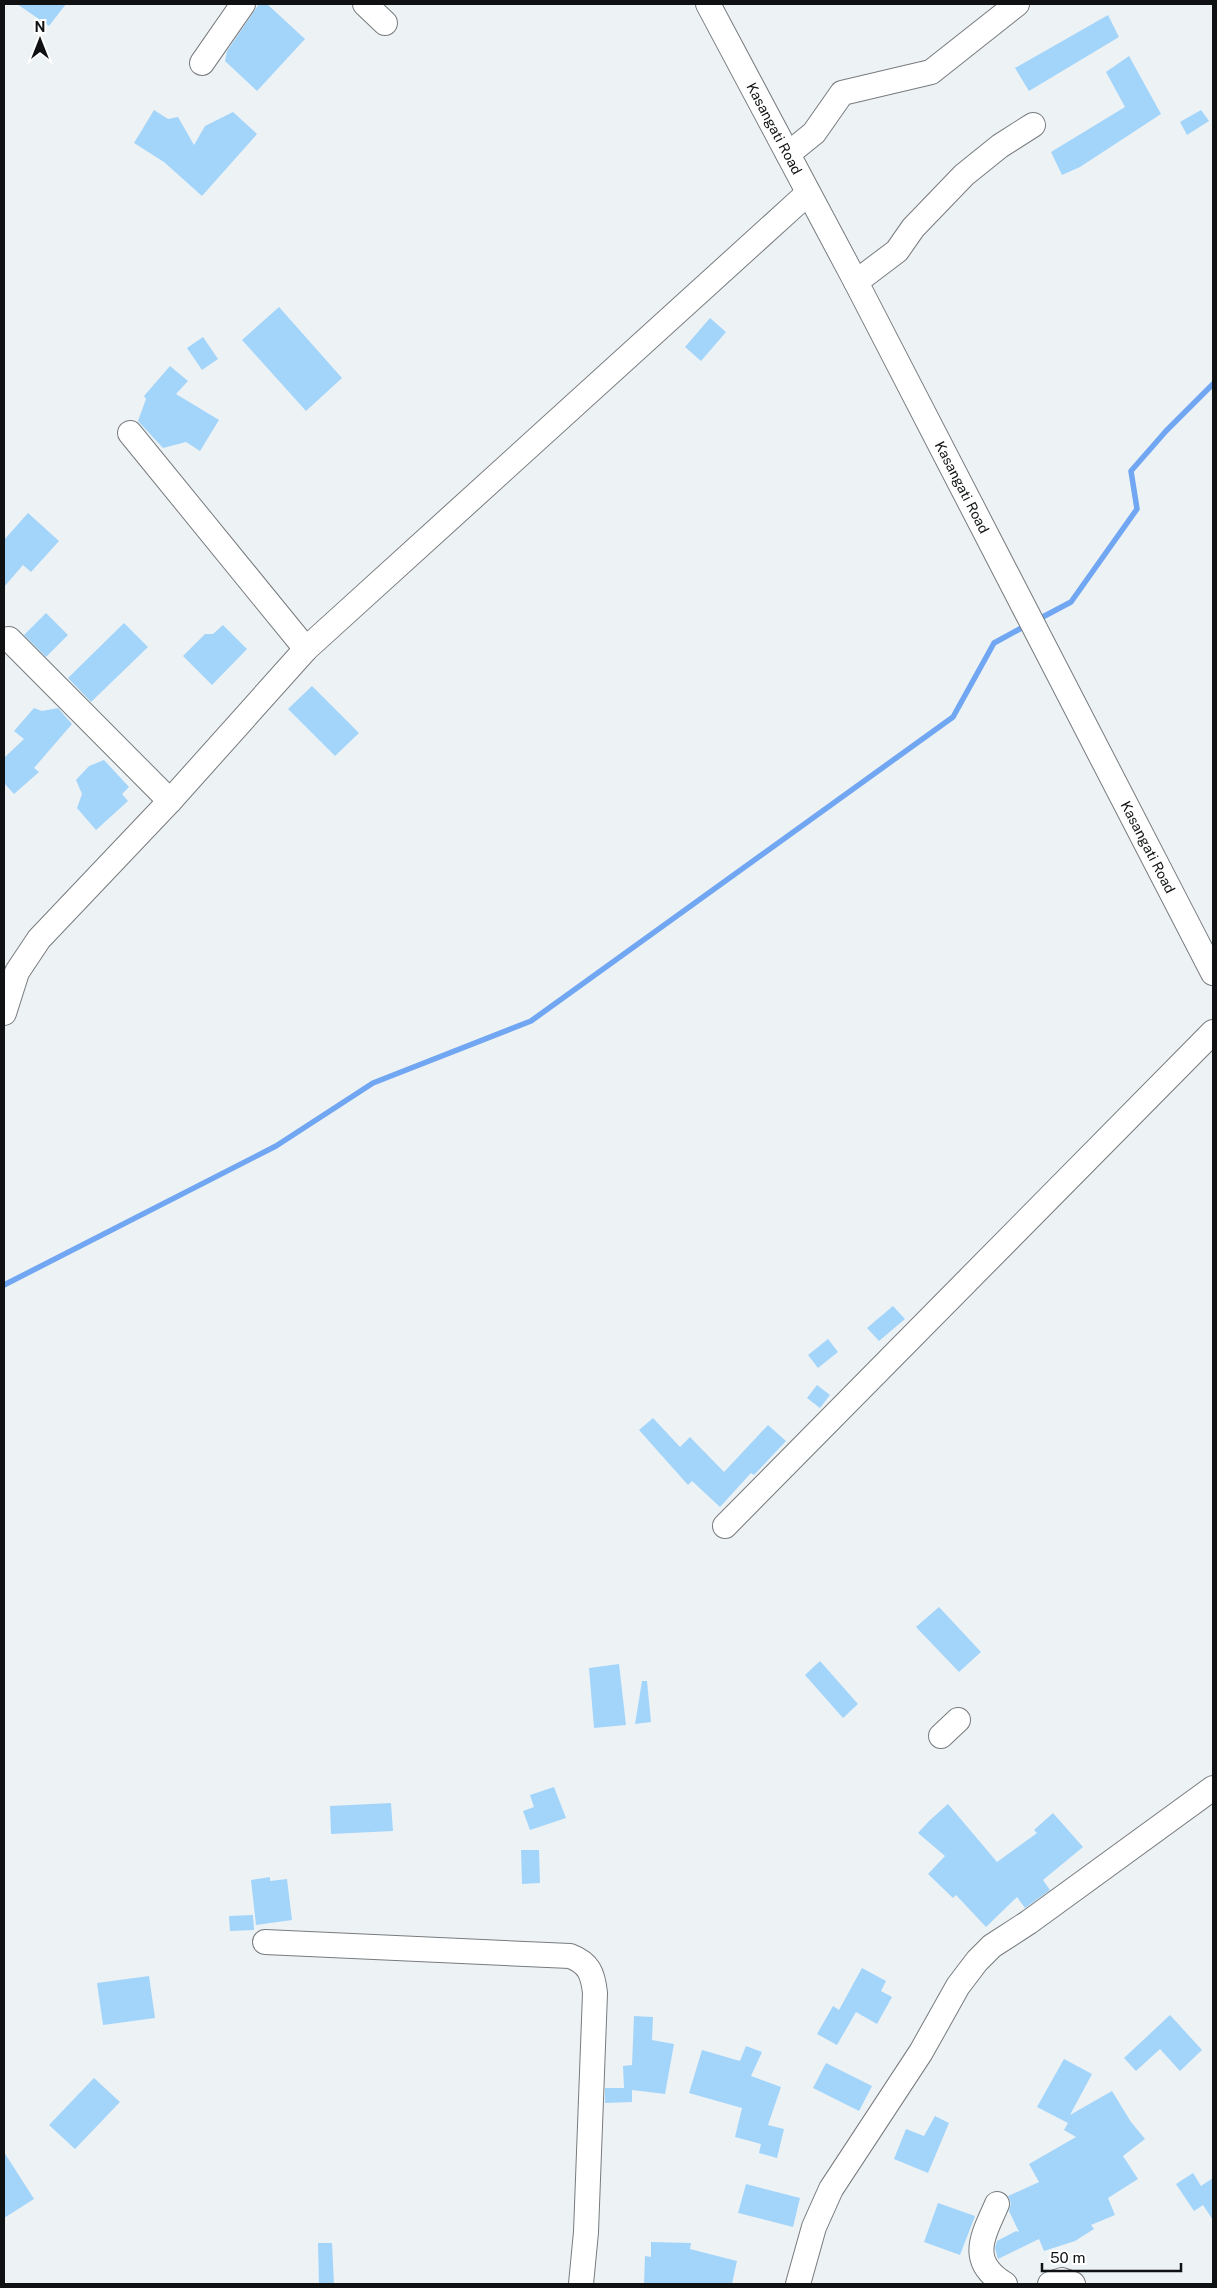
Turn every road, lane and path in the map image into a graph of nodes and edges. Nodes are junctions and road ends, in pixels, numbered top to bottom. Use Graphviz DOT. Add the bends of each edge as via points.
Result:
graph roads {
  1 [pos="243,4"];
  2 [pos="365,4"];
  3 [pos="708,4"];
  4 [pos="1017,4"];
  5 [pos="385,23"];
  6 [pos="202,63"];
  7 [pos="1033,125"];
  8 [pos="788,154"];
  9 [pos="807,194"];
  10 [pos="856,282"];
  11 [pos="130,433"];
  12 [pos="8,639"];
  13 [pos="306,650"];
  14 [pos="170,801"];
  15 [pos="1213,973"];
  16 [pos="4,1013"];
  17 [pos="1213,1032"];
  18 [pos="725,1526"];
  19 [pos="1213,1788"];
  20 [pos="266,1942"];
  21 [pos="997,2204"];
  22 [pos="580,2284"];
  23 [pos="798,2284"];
  24 [pos="1005,2284"];
  25 [pos="1050,2284"];
  26 [pos="1073,2284"];
  1 -- 6 [label="street"];
  2 -- 5 [label="street"];
  3 -- 8 [label="street, Kasangati Road"];
  4 -- 8 [label="street" via="931,72 842,93 814,133"];
  7 -- 10 [label="street" via="964,175 913,228 897,251"];
  8 -- 9 [label="street, Kasangati Road"];
  9 -- 10 [label="street, Kasangati Road"];
  9 -- 13 [label="street"];
  10 -- 15 [label="street, Kasangati Road"];
  11 -- 13 [label="street"];
  12 -- 14 [label="street"];
  13 -- 14 [label="street"];
  14 -- 16 [label="street" via="39,939 17,972"];
  17 -- 18 [label="street"];
  19 -- 23 [label="street" via="992,1946 977,1961 958,1986 921,2052 826,2197"];
  20 -- 22 [label="street" via="570,1956 586,1964 594,1978 595,1993 586,2232"];
  21 -- 24 [label="street" via="981,2240 980,2250 990,2273"];
  25 -- 26 [label="street" via="1062,2280"];
}
